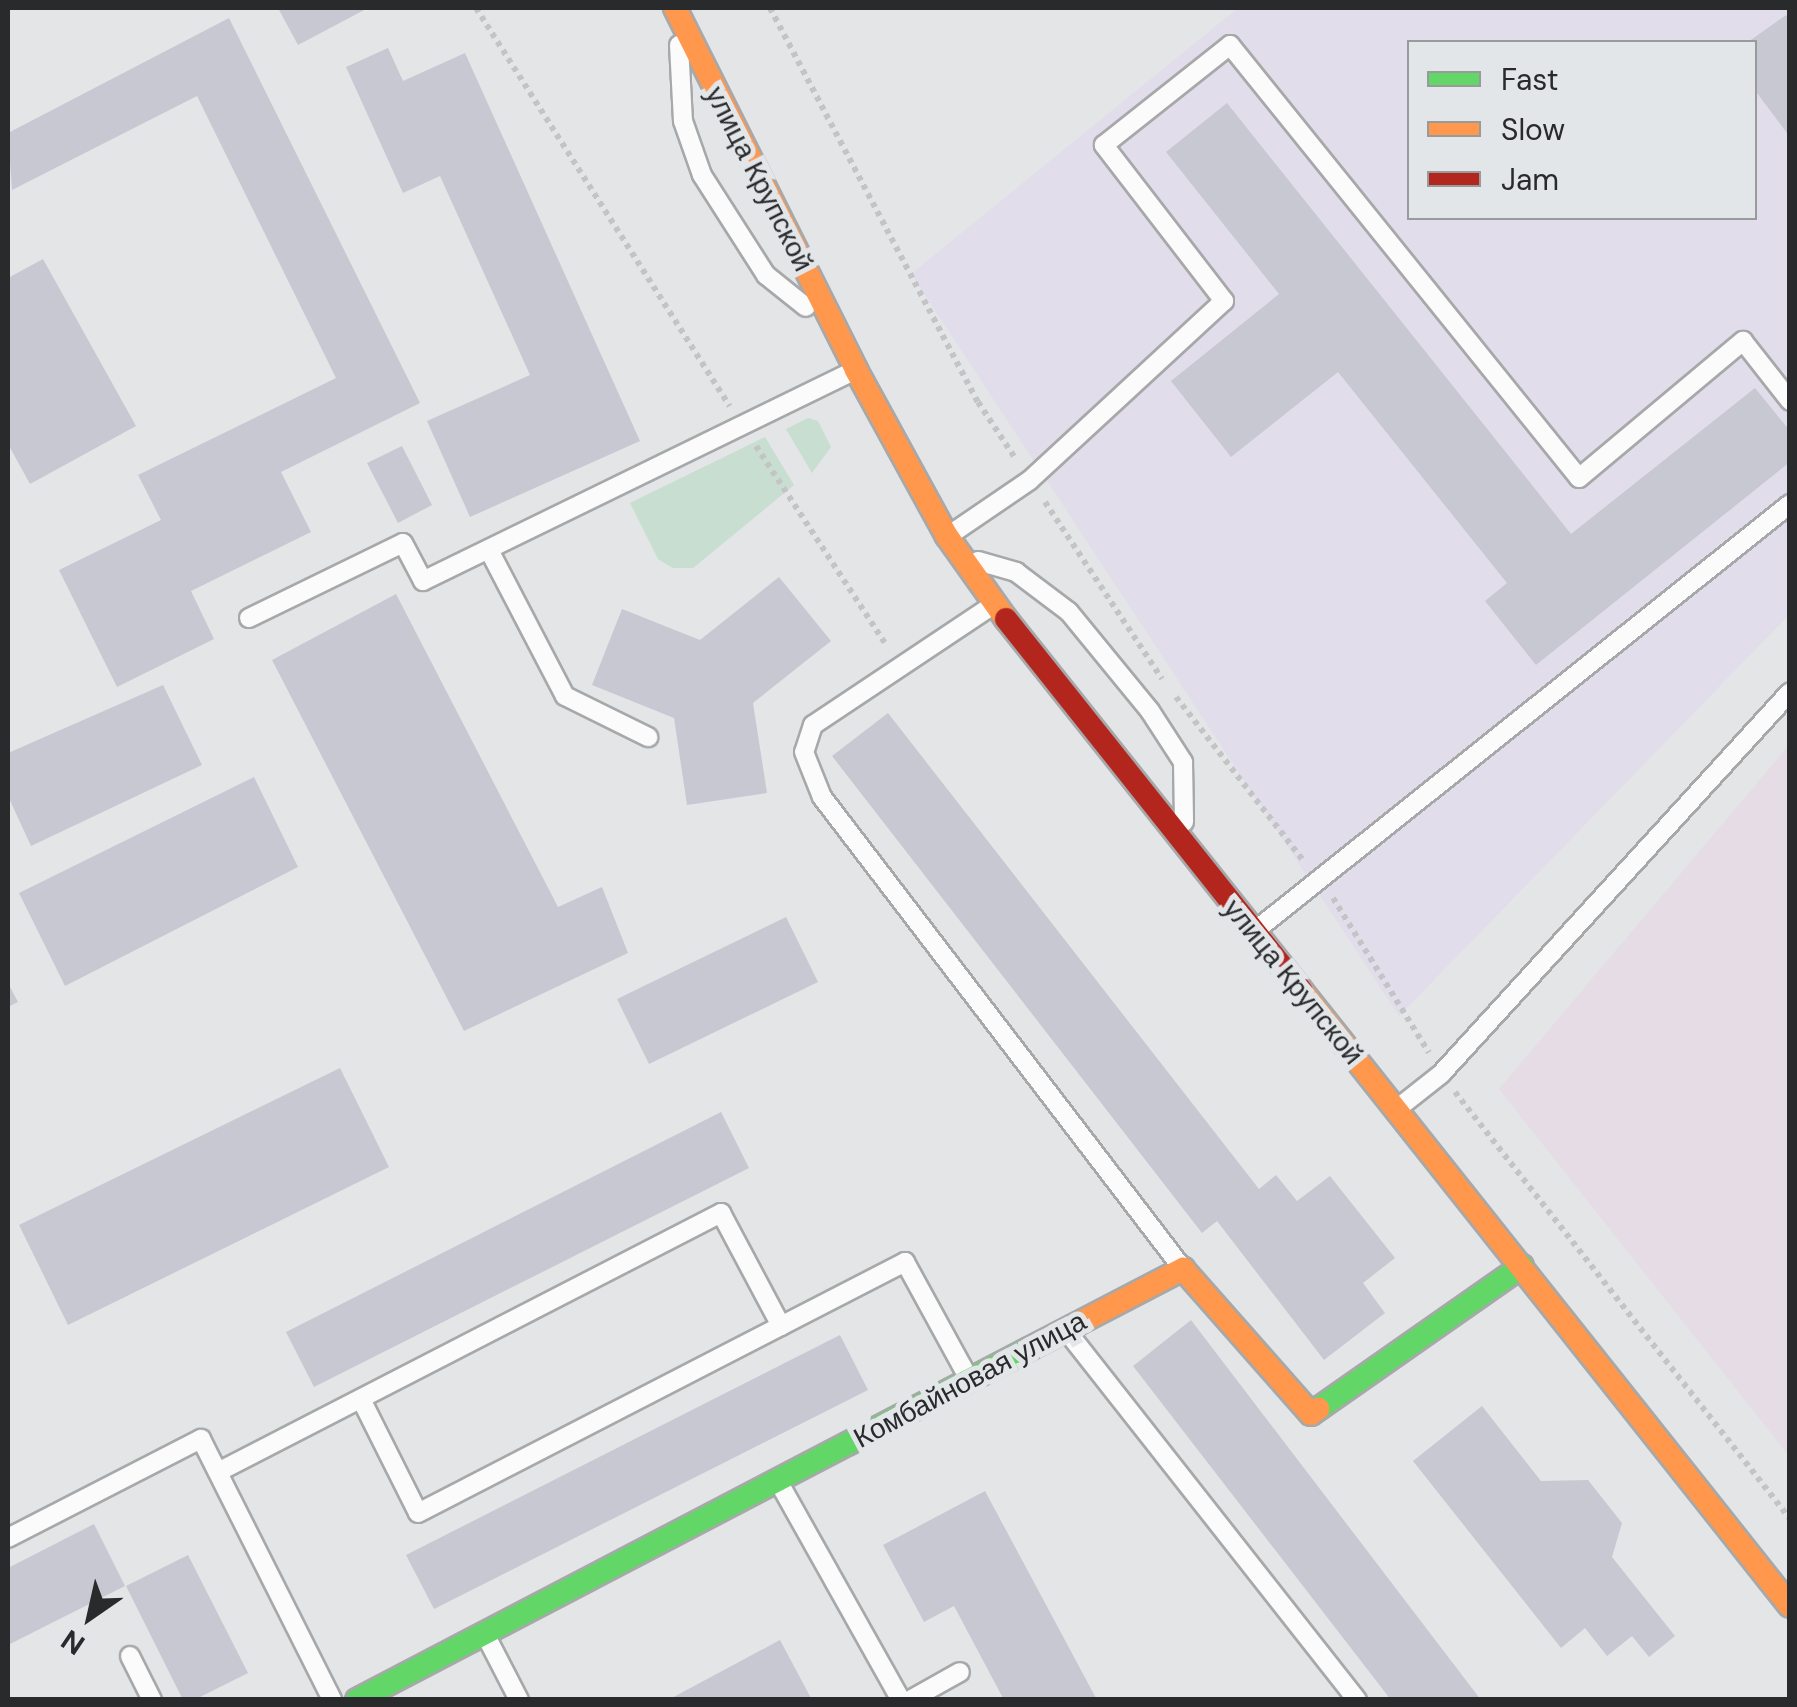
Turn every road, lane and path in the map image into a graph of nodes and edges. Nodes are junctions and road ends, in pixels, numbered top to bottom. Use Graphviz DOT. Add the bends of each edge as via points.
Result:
graph roads {
  1 [pos="476,8"];
  2 [pos="770,8"];
  3 [pos="679,16"];
  4 [pos="836,332"];
  5 [pos="856,370"];
  6 [pos="1790,401"];
  7 [pos="743,426"];
  8 [pos="1030,480"];
  9 [pos="1790,504"];
  10 [pos="948,536"];
  11 [pos="490,552"];
  12 [pos="962,557"];
  13 [pos="994,604"];
  14 [pos="249,618"];
  15 [pos="901,667"];
  16 [pos="1790,692"];
  17 [pos="648,737"];
  18 [pos="1184,847"];
  19 [pos="1319,880"];
  20 [pos="1252,933"];
  21 [pos="1442,1074"];
  22 [pos="1398,1108"];
  23 [pos="1522,1266"];
  24 [pos="1183,1269"];
  25 [pos="781,1326"];
  26 [pos="1066,1330"];
  27 [pos="970,1380"];
  28 [pos="361,1399"];
  29 [pos="218,1472"];
  30 [pos="778,1481"];
  31 [pos="1790,1519"];
  32 [pos="8,1538"];
  33 [pos="1790,1606"];
  34 [pos="485,1634"];
  35 [pos="130,1656"];
  36 [pos="960,1672"];
  37 [pos="152,1700"];
  38 [pos="332,1700"];
  39 [pos="357,1700"];
  40 [pos="519,1700"];
  41 [pos="902,1700"];
  42 [pos="910,1700"];
  43 [pos="1356,1700"];
  1 -- 7 [label="path"];
  2 -- 8 [label="path" via="978,402"];
  3 -- 4 [label="street, улица Крупской"];
  3 -- 4 [label="lane, улица Крупской" via="675,63 682,120 702,176 766,275"];
  4 -- 5 [label="street, улица Крупской"];
  5 -- 7 [label="lane"];
  5 -- 10 [label="street, улица Крупской"];
  6 -- 8 [label="lane" via="1743,341 1578,478 1230,45 1104,146 1224,301"];
  7 -- 11 [label="lane"];
  7 -- 15 [label="path"];
  8 -- 10 [label="lane"];
  8 -- 19 [label="path" via="1162,680"];
  9 -- 19 [label="lane"];
  10 -- 12 [label="street, улица Крупской"];
  11 -- 14 [label="lane" via="424,581 402,542"];
  11 -- 17 [label="lane" via="565,696"];
  12 -- 13 [label="street, улица Крупской"];
  12 -- 18 [label="lane" via="1016,572 1069,612 1150,711 1183,762"];
  13 -- 15 [label="lane"];
  13 -- 18 [label="street, улица Крупской"];
  15 -- 24 [label="lane" via="813,726 804,752 822,797"];
  16 -- 21 [label="lane"];
  18 -- 20 [label="street, улица Крупской"];
  19 -- 20 [label="lane"];
  19 -- 21 [label="path"];
  20 -- 22 [label="street, улица Крупской"];
  21 -- 22 [label="lane"];
  21 -- 31 [label="path"];
  22 -- 23 [label="street, улица Крупской"];
  23 -- 24 [label="street" via="1311,1414"];
  23 -- 33 [label="street, улица Крупской"];
  24 -- 26 [label="street, Комбайновая улица"];
  25 -- 27 [label="lane" via="905,1262"];
  25 -- 28 [label="lane" via="722,1212"];
  25 -- 28 [label="lane" via="418,1513"];
  26 -- 27 [label="street, Комбайновая улица"];
  26 -- 43 [label="lane"];
  27 -- 30 [label="street, Комбайновая улица"];
  28 -- 29 [label="lane"];
  29 -- 32 [label="lane" via="202,1439"];
  29 -- 38 [label="lane"];
  30 -- 34 [label="street, Комбайновая улица"];
  30 -- 41 [label="lane"];
  34 -- 39 [label="street, Комбайновая улица"];
  34 -- 40 [label="lane"];
  35 -- 37 [label="lane"];
  36 -- 42 [label="lane"];
}
